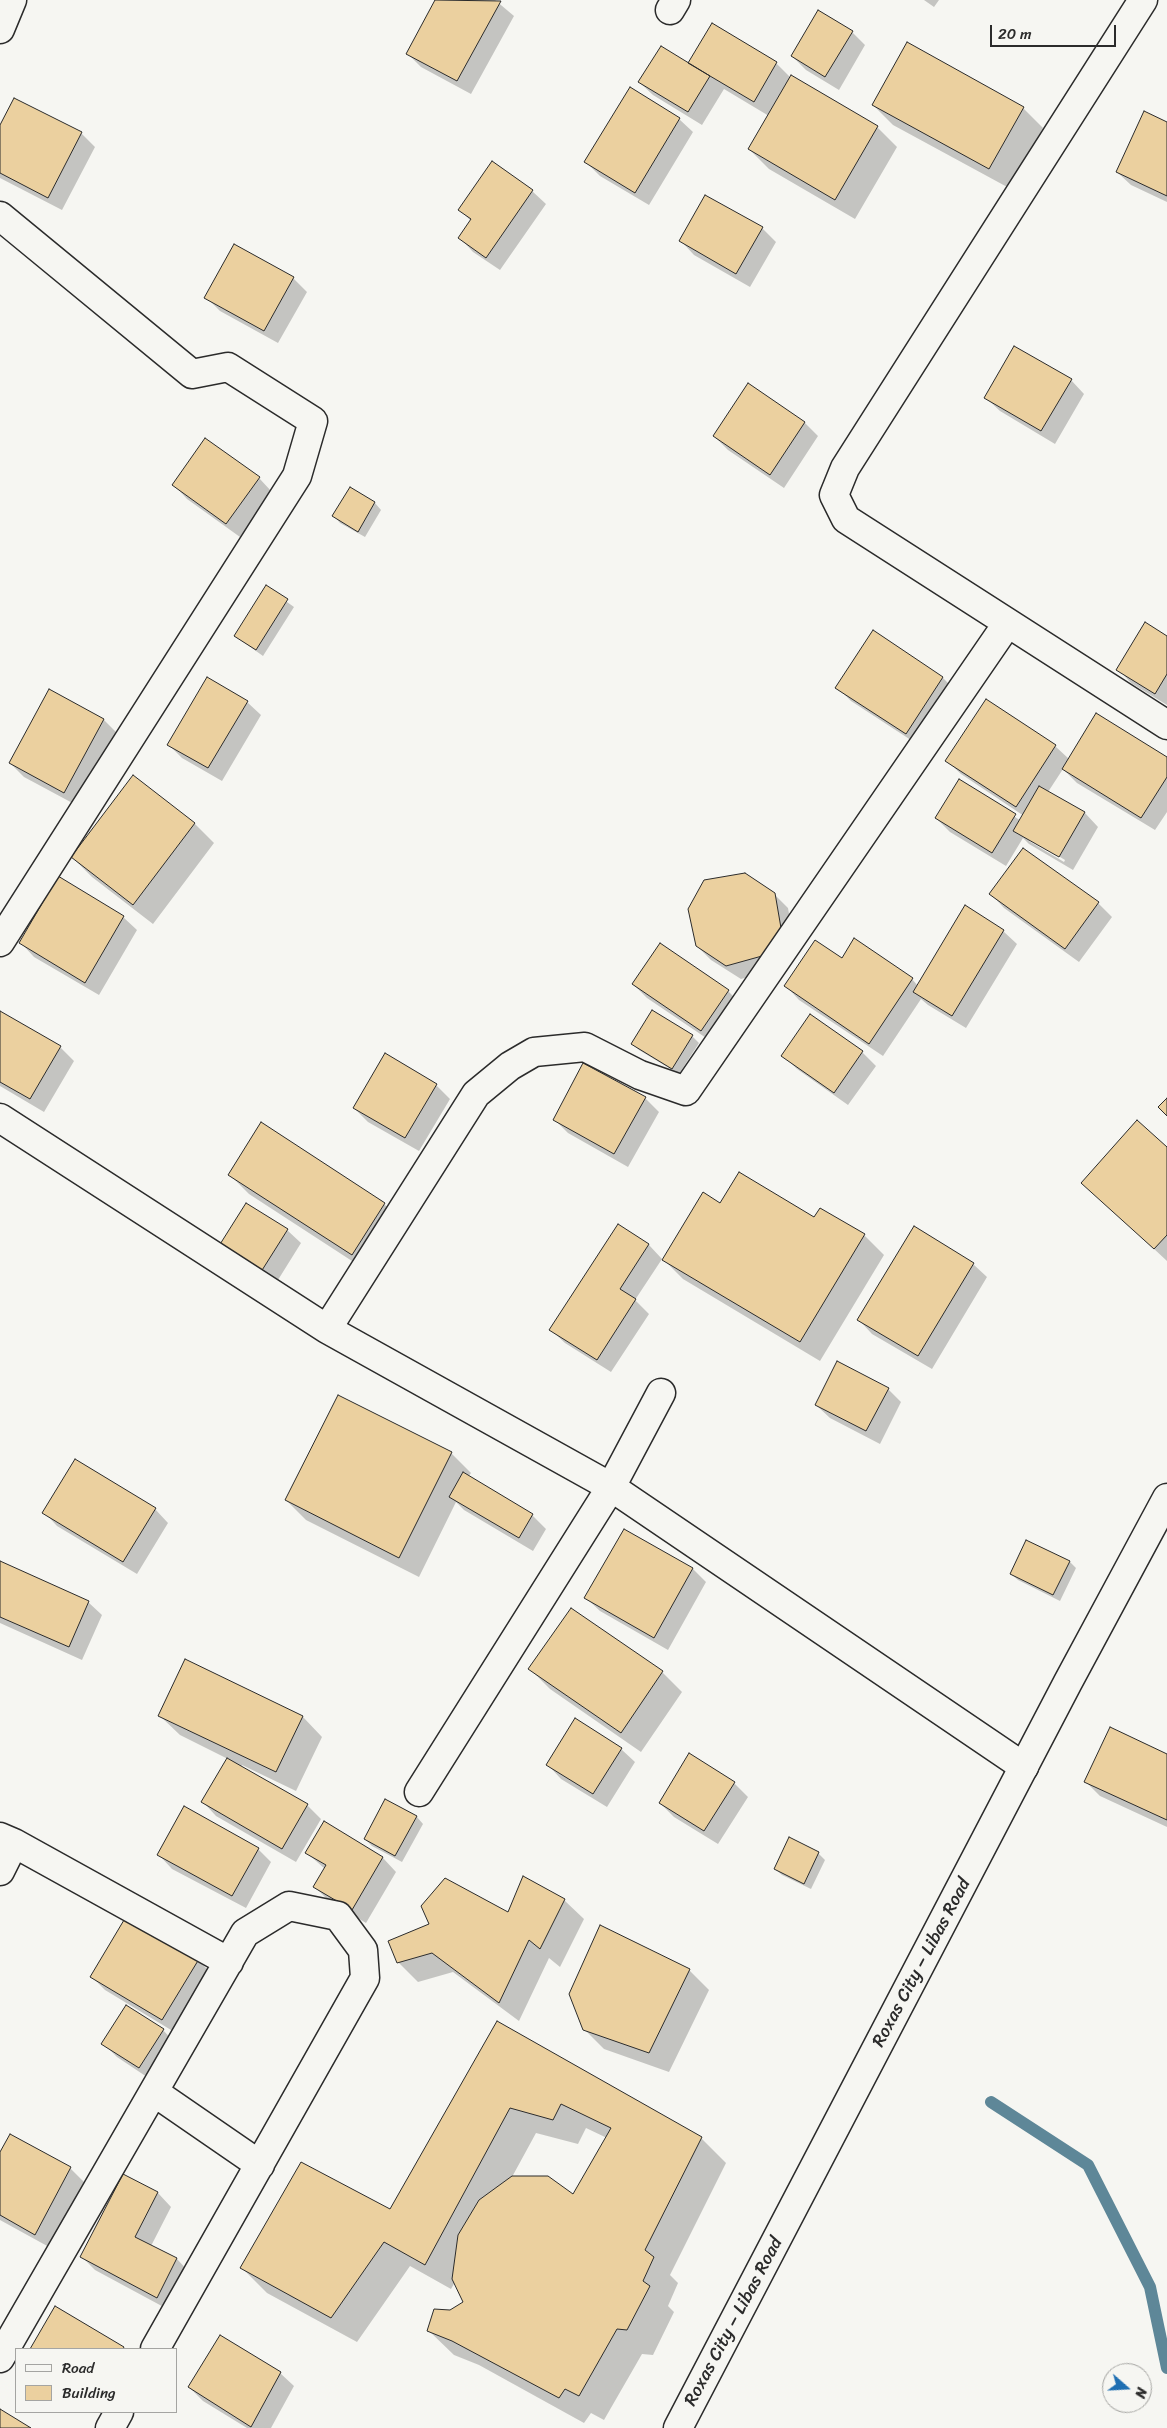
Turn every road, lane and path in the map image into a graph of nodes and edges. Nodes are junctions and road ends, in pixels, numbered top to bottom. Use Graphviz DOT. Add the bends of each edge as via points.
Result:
graph roads {
  1 [pos="12,0"];
  2 [pos="1143,0"];
  3 [pos="0,29"];
  4 [pos="0,216"];
  5 [pos="1007,624"];
  6 [pos="1167,725"];
  7 [pos="0,942"];
  8 [pos="0,1118"];
  9 [pos="327,1329"];
  10 [pos="661,1393"];
  11 [pos="611,1487"];
  12 [pos="1167,1498"];
  13 [pos="1024,1767"];
  14 [pos="419,1792"];
  15 [pos="7,1840"];
  16 [pos="0,1871"];
  17 [pos="229,1962"];
  18 [pos="154,2092"];
  19 [pos="260,2165"];
  20 [pos="156,2348"];
  21 [pos="0,2358"];
  22 [pos="118,2413"];
  23 [pos="110,2428"];
  24 [pos="678,2428"];
  1 -- 3 [label="street"];
  2 -- 5 [label="street" via="845,468 834,495 846,519"];
  4 -- 7 [label="street" via="192,374 228,367 313,422 298,476"];
  5 -- 6 [label="street"];
  5 -- 9 [label="street" via="686,1091 640,1075 585,1047 534,1052 510,1066 476,1094"];
  8 -- 9 [label="street"];
  9 -- 11 [label="street"];
  10 -- 11 [label="street"];
  11 -- 13 [label="street"];
  11 -- 14 [label="street"];
  12 -- 13 [label="street, Roxas City – Libas Road"];
  13 -- 24 [label="street, Roxas City – Libas Road"];
  15 -- 16 [label="street"];
  15 -- 17 [label="street"];
  17 -- 18 [label="street"];
  17 -- 19 [label="street" via="245,1933 289,1906 338,1916 363,1950 365,1978"];
  18 -- 19 [label="street"];
  18 -- 21 [label="street"];
  19 -- 20 [label="street"];
  22 -- 23 [label="street"];
}
